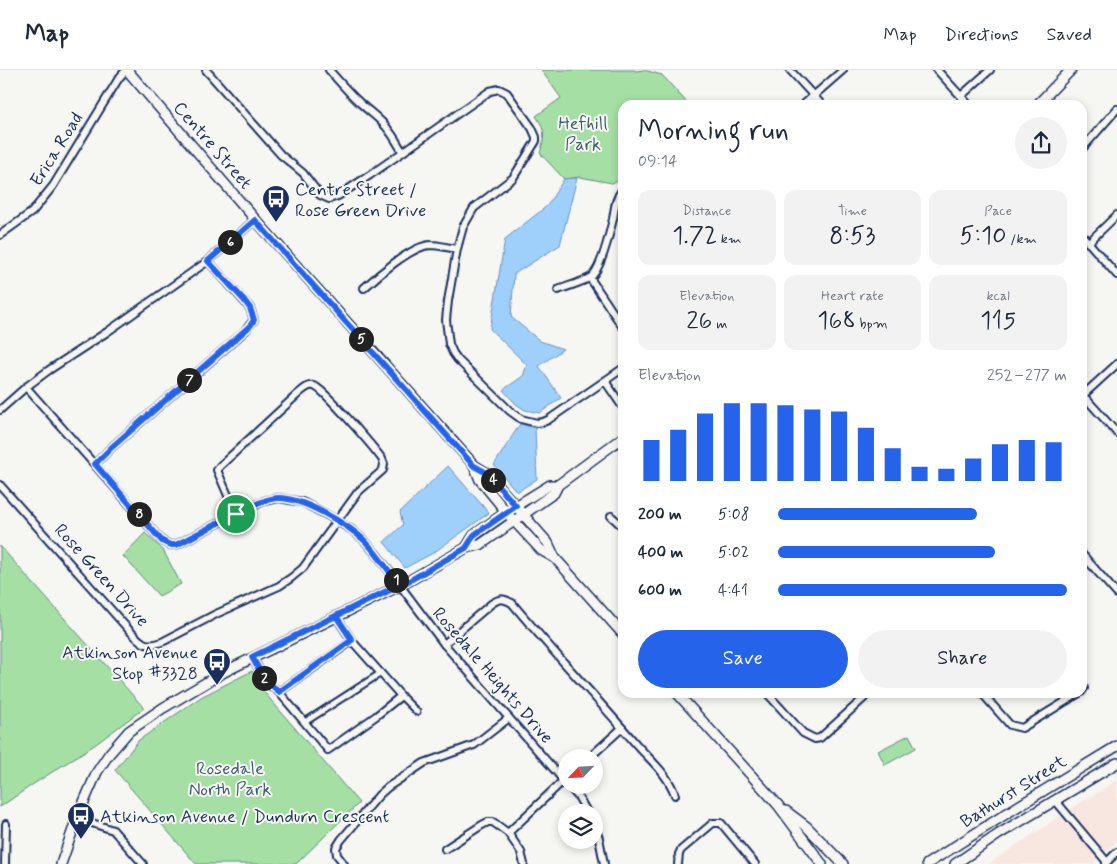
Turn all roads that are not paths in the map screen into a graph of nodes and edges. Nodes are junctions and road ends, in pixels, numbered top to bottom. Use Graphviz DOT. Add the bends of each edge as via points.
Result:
graph roads {
  1 [pos="126,70"];
  2 [pos="206,70"];
  3 [pos="329,70"];
  4 [pos="790,70"];
  5 [pos="843,70"];
  6 [pos="937,70"];
  7 [pos="990,70"];
  8 [pos="1071,70"];
  9 [pos="814,96"];
  10 [pos="961,96"];
  11 [pos="810,100"];
  12 [pos="818,100"];
  13 [pos="965,100"];
  14 [pos="1041,100"];
  15 [pos="1117,109"];
  16 [pos="1087,143"];
  17 [pos="403,152"];
  18 [pos="618,196"];
  19 [pos="1117,215"];
  20 [pos="255,220"];
  21 [pos="0,235"];
  22 [pos="1088,242"];
  23 [pos="458,249"];
  24 [pos="208,261"];
  25 [pos="1117,275"];
  26 [pos="590,278"];
  27 [pos="364,288"];
  28 [pos="558,290"];
  29 [pos="618,320"];
  30 [pos="1117,364"];
  31 [pos="618,371"];
  32 [pos="605,381"];
  33 [pos="26,386"];
  34 [pos="1087,391"];
  35 [pos="618,400"];
  36 [pos="1087,400"];
  37 [pos="0,410"];
  38 [pos="1117,433"];
  39 [pos="618,441"];
  40 [pos="95,464"];
  41 [pos="474,466"];
  42 [pos="0,485"];
  43 [pos="558,485"];
  44 [pos="516,506"];
  45 [pos="506,512"];
  46 [pos="236,514"];
  47 [pos="523,514"];
  48 [pos="611,516"];
  49 [pos="513,520"];
  50 [pos="337,521"];
  51 [pos="618,522"];
  52 [pos="466,548"];
  53 [pos="555,558"];
  54 [pos="1087,560"];
  55 [pos="399,585"];
  56 [pos="1117,594"];
  57 [pos="336,616"];
  58 [pos="618,629"];
  59 [pos="352,640"];
  60 [pos="444,644"];
  61 [pos="252,657"];
  62 [pos="381,673"];
  63 [pos="279,692"];
  64 [pos="401,696"];
  65 [pos="681,698"];
  66 [pos="771,698"];
  67 [pos="864,698"];
  68 [pos="986,698"];
  69 [pos="1071,698"];
  70 [pos="416,712"];
  71 [pos="509,718"];
  72 [pos="305,722"];
  73 [pos="622,728"];
  74 [pos="1117,746"];
  75 [pos="599,749"];
  76 [pos="1117,763"];
  77 [pos="558,772"];
  78 [pos="558,788"];
  79 [pos="675,795"];
  80 [pos="1054,800"];
  81 [pos="778,805"];
  82 [pos="77,818"];
  83 [pos="6,824"];
  84 [pos="508,833"];
  85 [pos="445,849"];
  86 [pos="601,849"];
  87 [pos="1117,852"];
  88 [pos="1106,863"];
  89 [pos="5,864"];
  90 [pos="61,864"];
  91 [pos="143,864"];
  92 [pos="344,864"];
  93 [pos="524,864"];
  94 [pos="604,864"];
  95 [pos="678,864"];
  96 [pos="756,864"];
  97 [pos="822,864"];
  98 [pos="843,864"];
  99 [pos="927,864"];
  100 [pos="955,864"];
  1 -- 20 [label="main road, Centre Street"];
  1 -- 21 [label="street, Erica Road" via="53,186 32,212"];
  2 -- 17 [label="street" via="323,197 338,196"];
  3 -- 17 [label="street" via="376,115"];
  4 -- 9 [label="street"];
  5 -- 9 [label="street"];
  6 -- 10 [label="street"];
  7 -- 10 [label="street"];
  8 -- 14 [label="main road"];
  9 -- 11 [label="street"];
  9 -- 12 [label="street"];
  10 -- 13 [label="street"];
  15 -- 16 [label="street"];
  17 -- 23 [label="street" via="490,91 501,89 507,93 532,128 536,141 513,178 470,214"];
  18 -- 26 [label="street" via="603,255"];
  19 -- 22 [label="street"];
  20 -- 24 [label="street"];
  20 -- 41 [label="main road, Centre Street"];
  22 -- 25 [label="street"];
  23 -- 27 [label="street" via="422,247 401,258"];
  23 -- 32 [label="street" via="446,320 449,344 458,360 510,411 521,419 543,422"];
  24 -- 33 [label="street"];
  24 -- 40 [label="street" via="244,300 254,320"];
  26 -- 28 [label="street"];
  26 -- 29 [label="street"];
  30 -- 34 [label="street"];
  31 -- 32 [label="street"];
  32 -- 35 [label="street"];
  33 -- 37 [label="street"];
  33 -- 40 [label="street"];
  36 -- 38 [label="street"];
  39 -- 43 [label="main road"];
  40 -- 46 [label="street, Rosedale Heights Drive" via="162,541 170,545 176,545"];
  41 -- 44 [label="main road, Centre Street" via="487,473"];
  41 -- 45 [label="main road, Centre Street" via="480,480"];
  42 -- 50 [label="street, Rose Green Drive" via="129,630 149,646 279,586 302,568"];
  43 -- 44 [label="main road" via="550,485"];
  43 -- 47 [label="main road" via="554,493"];
  44 -- 45 [label="main road"];
  44 -- 47 [label="main road, Centre Street"];
  45 -- 49 [label="main road, Centre Street"];
  45 -- 52 [label="main road" via="474,535"];
  46 -- 50 [label="street, Rosedale Heights Drive" via="279,498 302,502"];
  46 -- 50 [label="street" via="217,470 310,385 331,400 384,464 383,470 358,492"];
  47 -- 49 [label="main road"];
  47 -- 53 [label="main road, Centre Street" via="548,543"];
  48 -- 51 [label="street"];
  49 -- 52 [label="main road" via="480,544"];
  49 -- 53 [label="main road, Centre Street" via="541,550"];
  50 -- 55 [label="street, Rosedale Heights Drive" via="364,540"];
  52 -- 55 [label="main road"];
  53 -- 58 [label="main road, Centre Street"];
  54 -- 56 [label="street"];
  55 -- 57 [label="main road"];
  55 -- 60 [label="street, Rosedale Heights Drive"];
  57 -- 59 [label="street"];
  57 -- 61 [label="main road"];
  59 -- 62 [label="street"];
  59 -- 63 [label="street"];
  60 -- 71 [label="street, Rosedale Heights Drive"];
  60 -- 73 [label="street" via="491,604 499,599 506,600"];
  61 -- 63 [label="street" via="269,684"];
  61 -- 82 [label="main road" via="129,731 97,772"];
  62 -- 64 [label="street"];
  62 -- 72 [label="street"];
  63 -- 72 [label="street"];
  64 -- 70 [label="street"];
  64 -- 72 [label="street" via="328,750"];
  65 -- 81 [label="main road"];
  66 -- 67 [label="street" via="803,733 815,739"];
  68 -- 69 [label="street" via="1010,725 1022,728"];
  71 -- 77 [label="street, Rosedale Heights Drive"];
  71 -- 92 [label="street" via="474,745 424,764 388,787 336,848"];
  73 -- 75 [label="street"];
  73 -- 79 [label="street" via="668,779"];
  74 -- 99 [label="main road, Bathurst Street"];
  76 -- 80 [label="main road, Bathurst Street"];
  78 -- 84 [label="street"];
  80 -- 88 [label="street"];
  80 -- 100 [label="main road, Bathurst Street"];
  81 -- 97 [label="main road"];
  81 -- 98 [label="main road" via="806,826"];
  82 -- 90 [label="main road"];
  82 -- 91 [label="street" via="113,830"];
  83 -- 89 [label="street"];
  84 -- 85 [label="street" via="494,822 488,822"];
  84 -- 93 [label="street" via="521,852"];
  86 -- 94 [label="street"];
  87 -- 88 [label="street"];
  95 -- 96 [label="street" via="681,850 716,822 721,823"];
}
